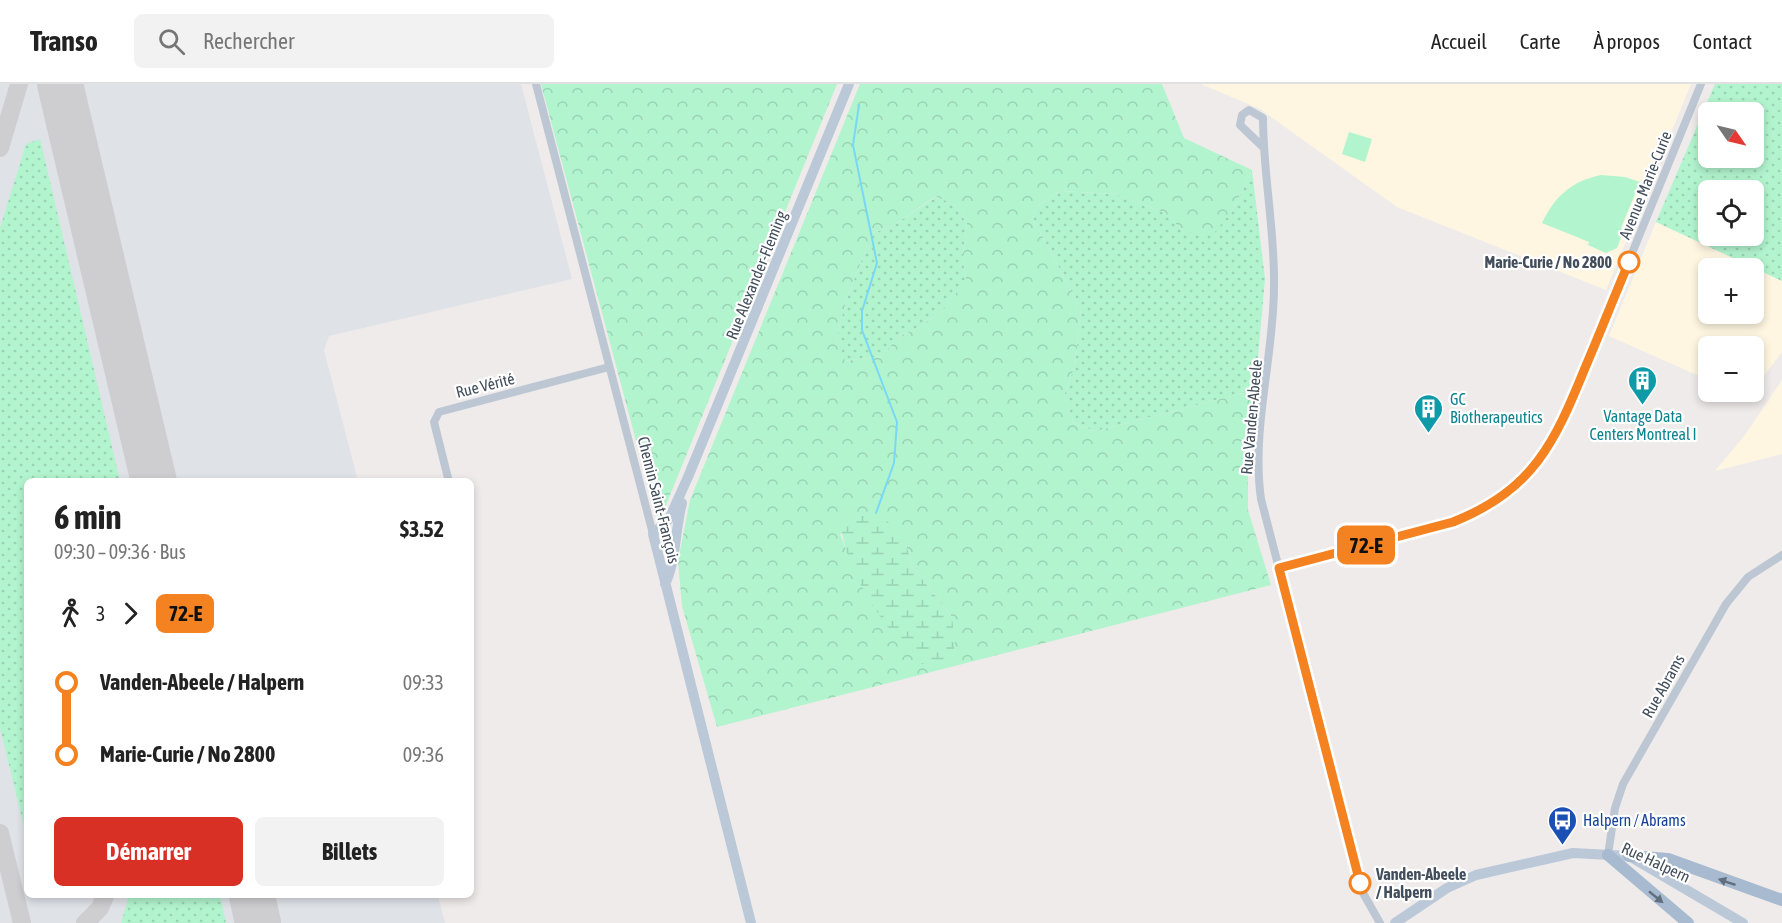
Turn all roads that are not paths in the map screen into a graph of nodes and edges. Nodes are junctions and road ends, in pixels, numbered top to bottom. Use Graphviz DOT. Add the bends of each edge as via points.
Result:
graph roads {
  1 [pos="536,84"];
  2 [pos="849,84"];
  3 [pos="1701,84"];
  4 [pos="1263,147"];
  5 [pos="609,367"];
  6 [pos="688,477"];
  7 [pos="448,478"];
  8 [pos="653,534"];
  9 [pos="1782,555"];
  10 [pos="1279,568"];
  11 [pos="665,584"];
  12 [pos="1608,855"];
  13 [pos="1629,856"];
  14 [pos="1692,895"];
  15 [pos="1782,900"];
  16 [pos="751,923"];
  17 [pos="1380,923"];
  18 [pos="1395,923"];
  19 [pos="1688,923"];
  20 [pos="1743,923"];
  1 -- 5 [label="street, Chemin Saint-François"];
  2 -- 6 [label="street, Rue Alexander-Fleming"];
  3 -- 10 [label="street, Avenue Marie-Curie" via="1564,420 1540,460 1521,482 1480,511 1453,522"];
  4 -- 4 [label="street, Rue Vanden-Abeele" via="1263,118 1257,112 1245,112 1240,125"];
  4 -- 10 [label="street, Rue Vanden-Abeele" via="1274,284 1258,471"];
  5 -- 7 [label="street, Rue Vérité" via="439,412 434,422"];
  5 -- 8 [label="street, Chemin Saint-François"];
  6 -- 8 [label="street, Rue Alexander-Fleming" via="669,519"];
  6 -- 11 [label="street, Rue Alexander-Fleming" via="674,536 671,572"];
  8 -- 11 [label="street, Chemin Saint-François"];
  9 -- 12 [label="street, Rue Abrams" via="1748,577 1718,615 1623,784 1615,806"];
  10 -- 17 [label="street, Rue Vanden-Abeele" via="1363,893"];
  11 -- 16 [label="street, Chemin Saint-François"];
  12 -- 13 [label="street, Rue Halpern"];
  12 -- 14 [label="street, Rue Halpern"];
  12 -- 18 [label="street, Rue Halpern" via="1563,854 1476,875 1447,888"];
  12 -- 19 [label="main road, one-way"];
  13 -- 14 [label="street, Rue Halpern"];
  15 -- 13 [label="main road, one-way" via="1668,859"];
  14 -- 20 [label="street, Rue Halpern"];
}
